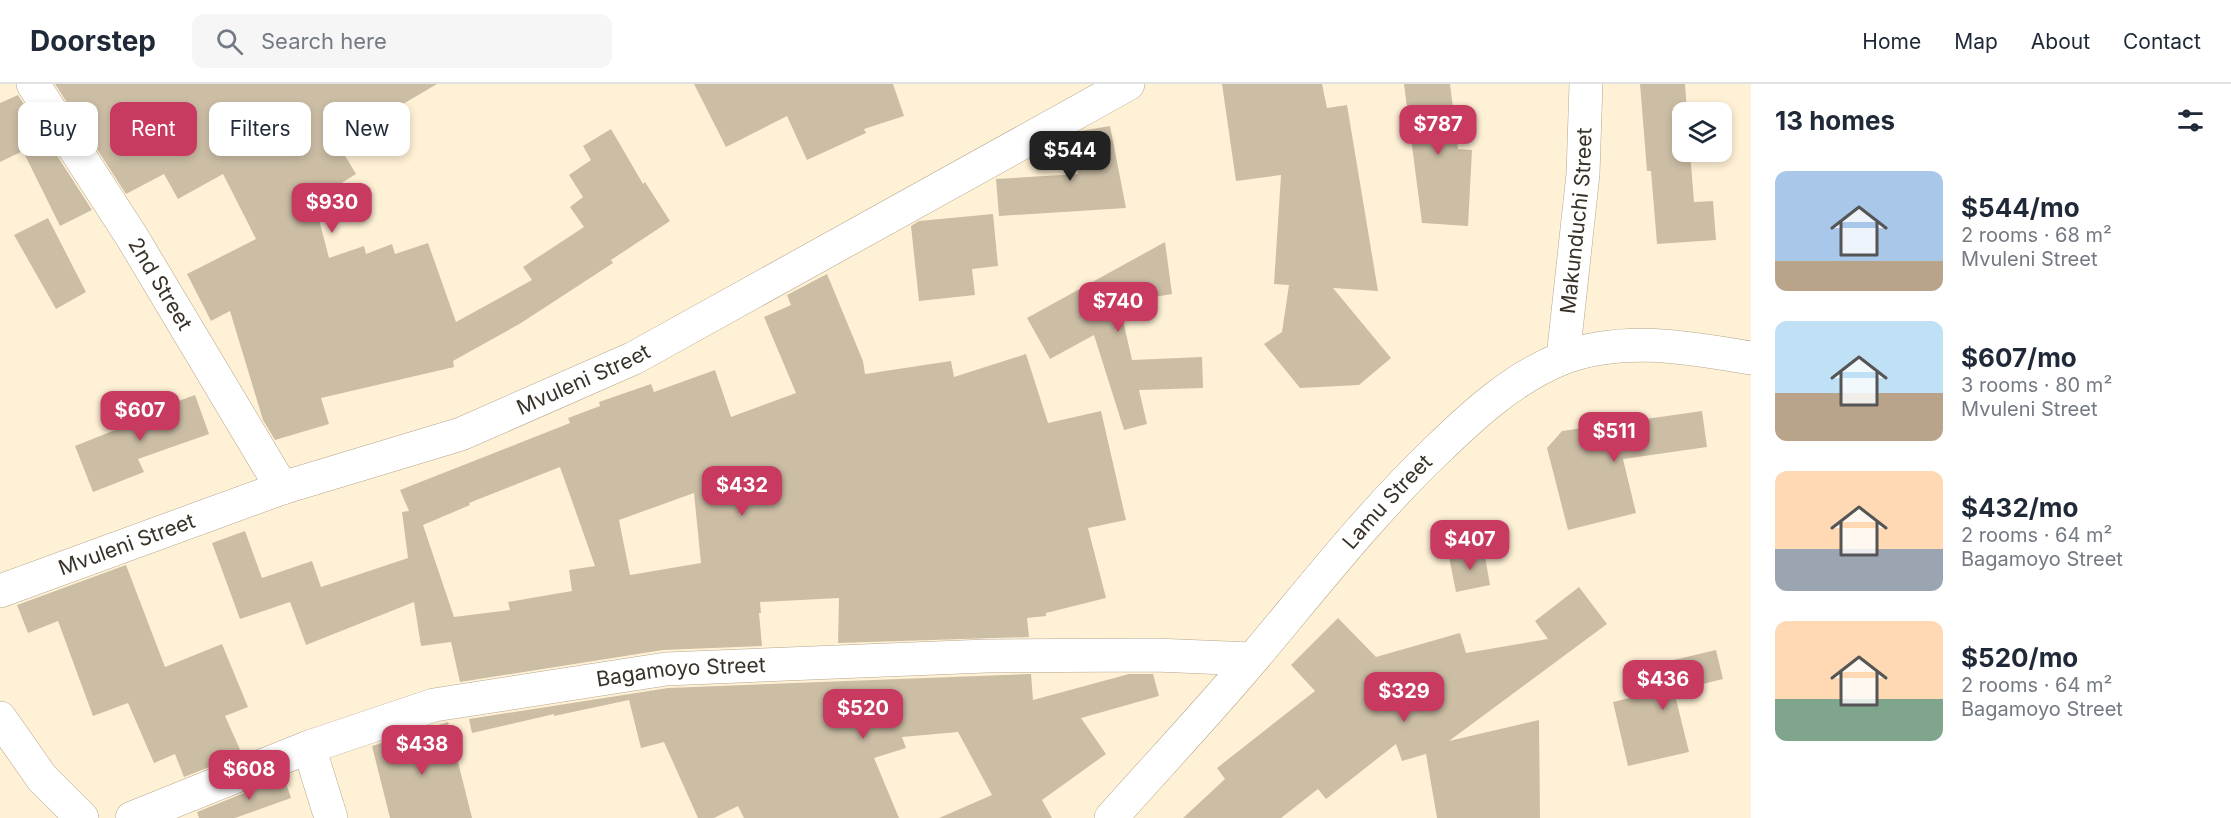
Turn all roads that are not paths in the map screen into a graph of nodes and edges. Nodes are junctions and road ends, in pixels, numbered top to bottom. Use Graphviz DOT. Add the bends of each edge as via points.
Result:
graph roads {
  1 [pos="33,84"];
  2 [pos="1128,84"];
  3 [pos="1586,84"];
  4 [pos="1563,358"];
  5 [pos="1751,358"];
  6 [pos="282,488"];
  7 [pos="0,591"];
  8 [pos="1252,659"];
  9 [pos="0,718"];
  10 [pos="309,747"];
  11 [pos="82,818"];
  12 [pos="132,818"];
  13 [pos="331,818"];
  14 [pos="1111,818"];
  1 -- 6 [label="street, 2nd Street" via="132,237"];
  2 -- 6 [label="street, Mvuleni Street" via="634,358 461,434"];
  3 -- 4 [label="street, Makunduchi Street" via="1583,174"];
  4 -- 5 [label="street, Lamu Street" via="1613,346 1675,346"];
  4 -- 8 [label="street, Lamu Street" via="1507,388 1402,483"];
  6 -- 7 [label="street, Mvuleni Street"];
  8 -- 10 [label="street, Bagamoyo Street" via="986,656 666,669 434,705"];
  8 -- 14 [label="street, Lamu Street"];
  9 -- 11 [label="street" via="42,778"];
  10 -- 12 [label="street, Bagamoyo Street"];
  10 -- 13 [label="street"];
}
